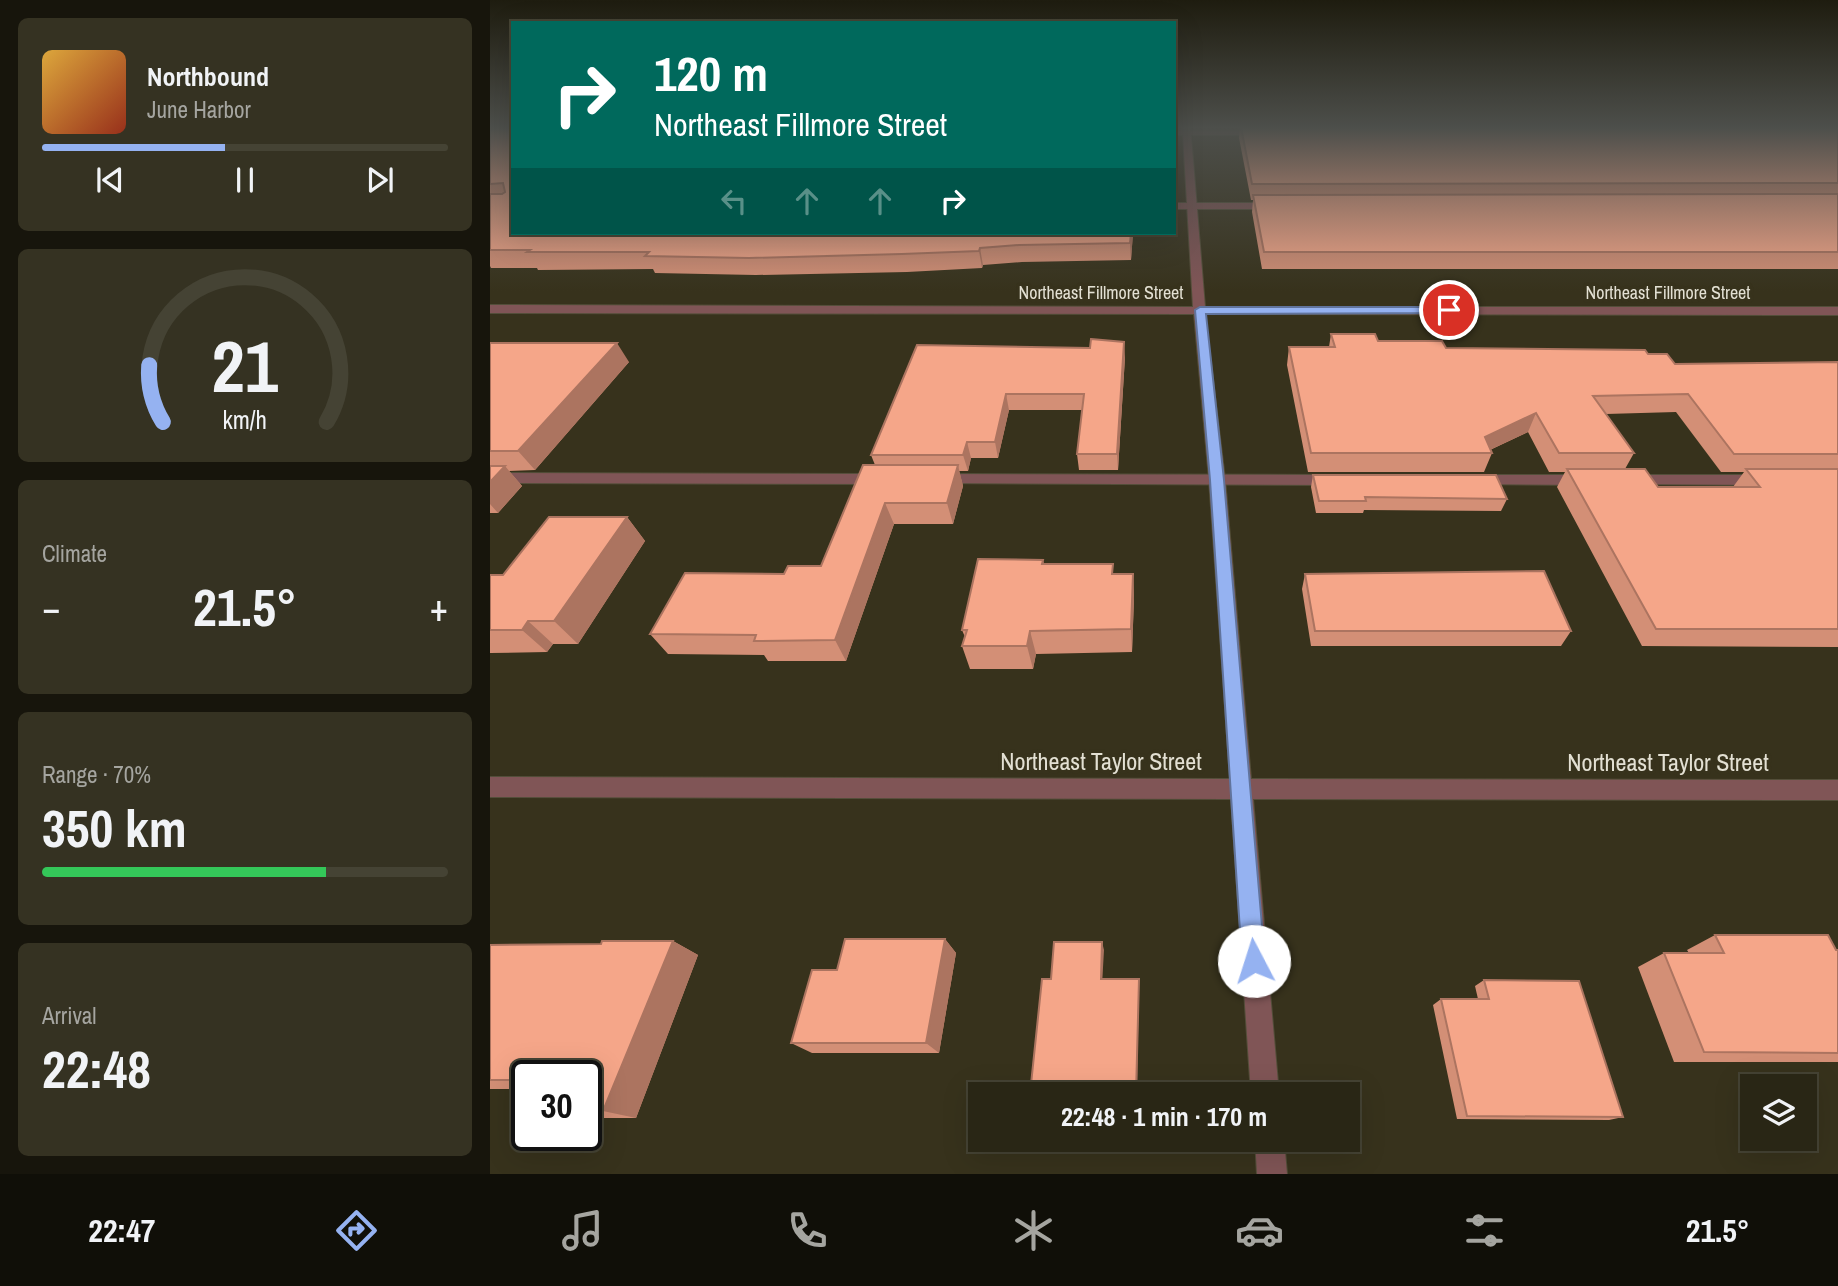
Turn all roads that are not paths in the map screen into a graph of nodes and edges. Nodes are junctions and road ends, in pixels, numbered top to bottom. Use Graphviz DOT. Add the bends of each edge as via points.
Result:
graph roads {
  1 [pos="1183,182"];
  2 [pos="1183,206"];
  3 [pos="1293,206"];
  4 [pos="490,309"];
  5 [pos="1200,310"];
  6 [pos="1838,311"];
  7 [pos="490,478"];
  8 [pos="890,479"];
  9 [pos="918,479"];
  10 [pos="1217,480"];
  11 [pos="1350,480"];
  12 [pos="1462,480"];
  13 [pos="1782,480"];
  14 [pos="490,787"];
  15 [pos="1241,788"];
  16 [pos="1838,790"];
  17 [pos="1264,1082"];
  18 [pos="1270,1152"];
  19 [pos="1272,1174"];
  1 -- 2 [label="street"];
  2 -- 3 [label="street"];
  2 -- 5 [label="street"];
  4 -- 5 [label="street, Northeast Fillmore Street"];
  5 -- 6 [label="street, Northeast Fillmore Street"];
  5 -- 10 [label="street"];
  7 -- 8 [label="street"];
  9 -- 10 [label="street"];
  10 -- 11 [label="street"];
  10 -- 15 [label="street"];
  12 -- 13 [label="street"];
  14 -- 15 [label="street, Northeast Taylor Street"];
  15 -- 16 [label="street, Northeast Taylor Street"];
  15 -- 17 [label="street"];
  18 -- 19 [label="street"];
}
